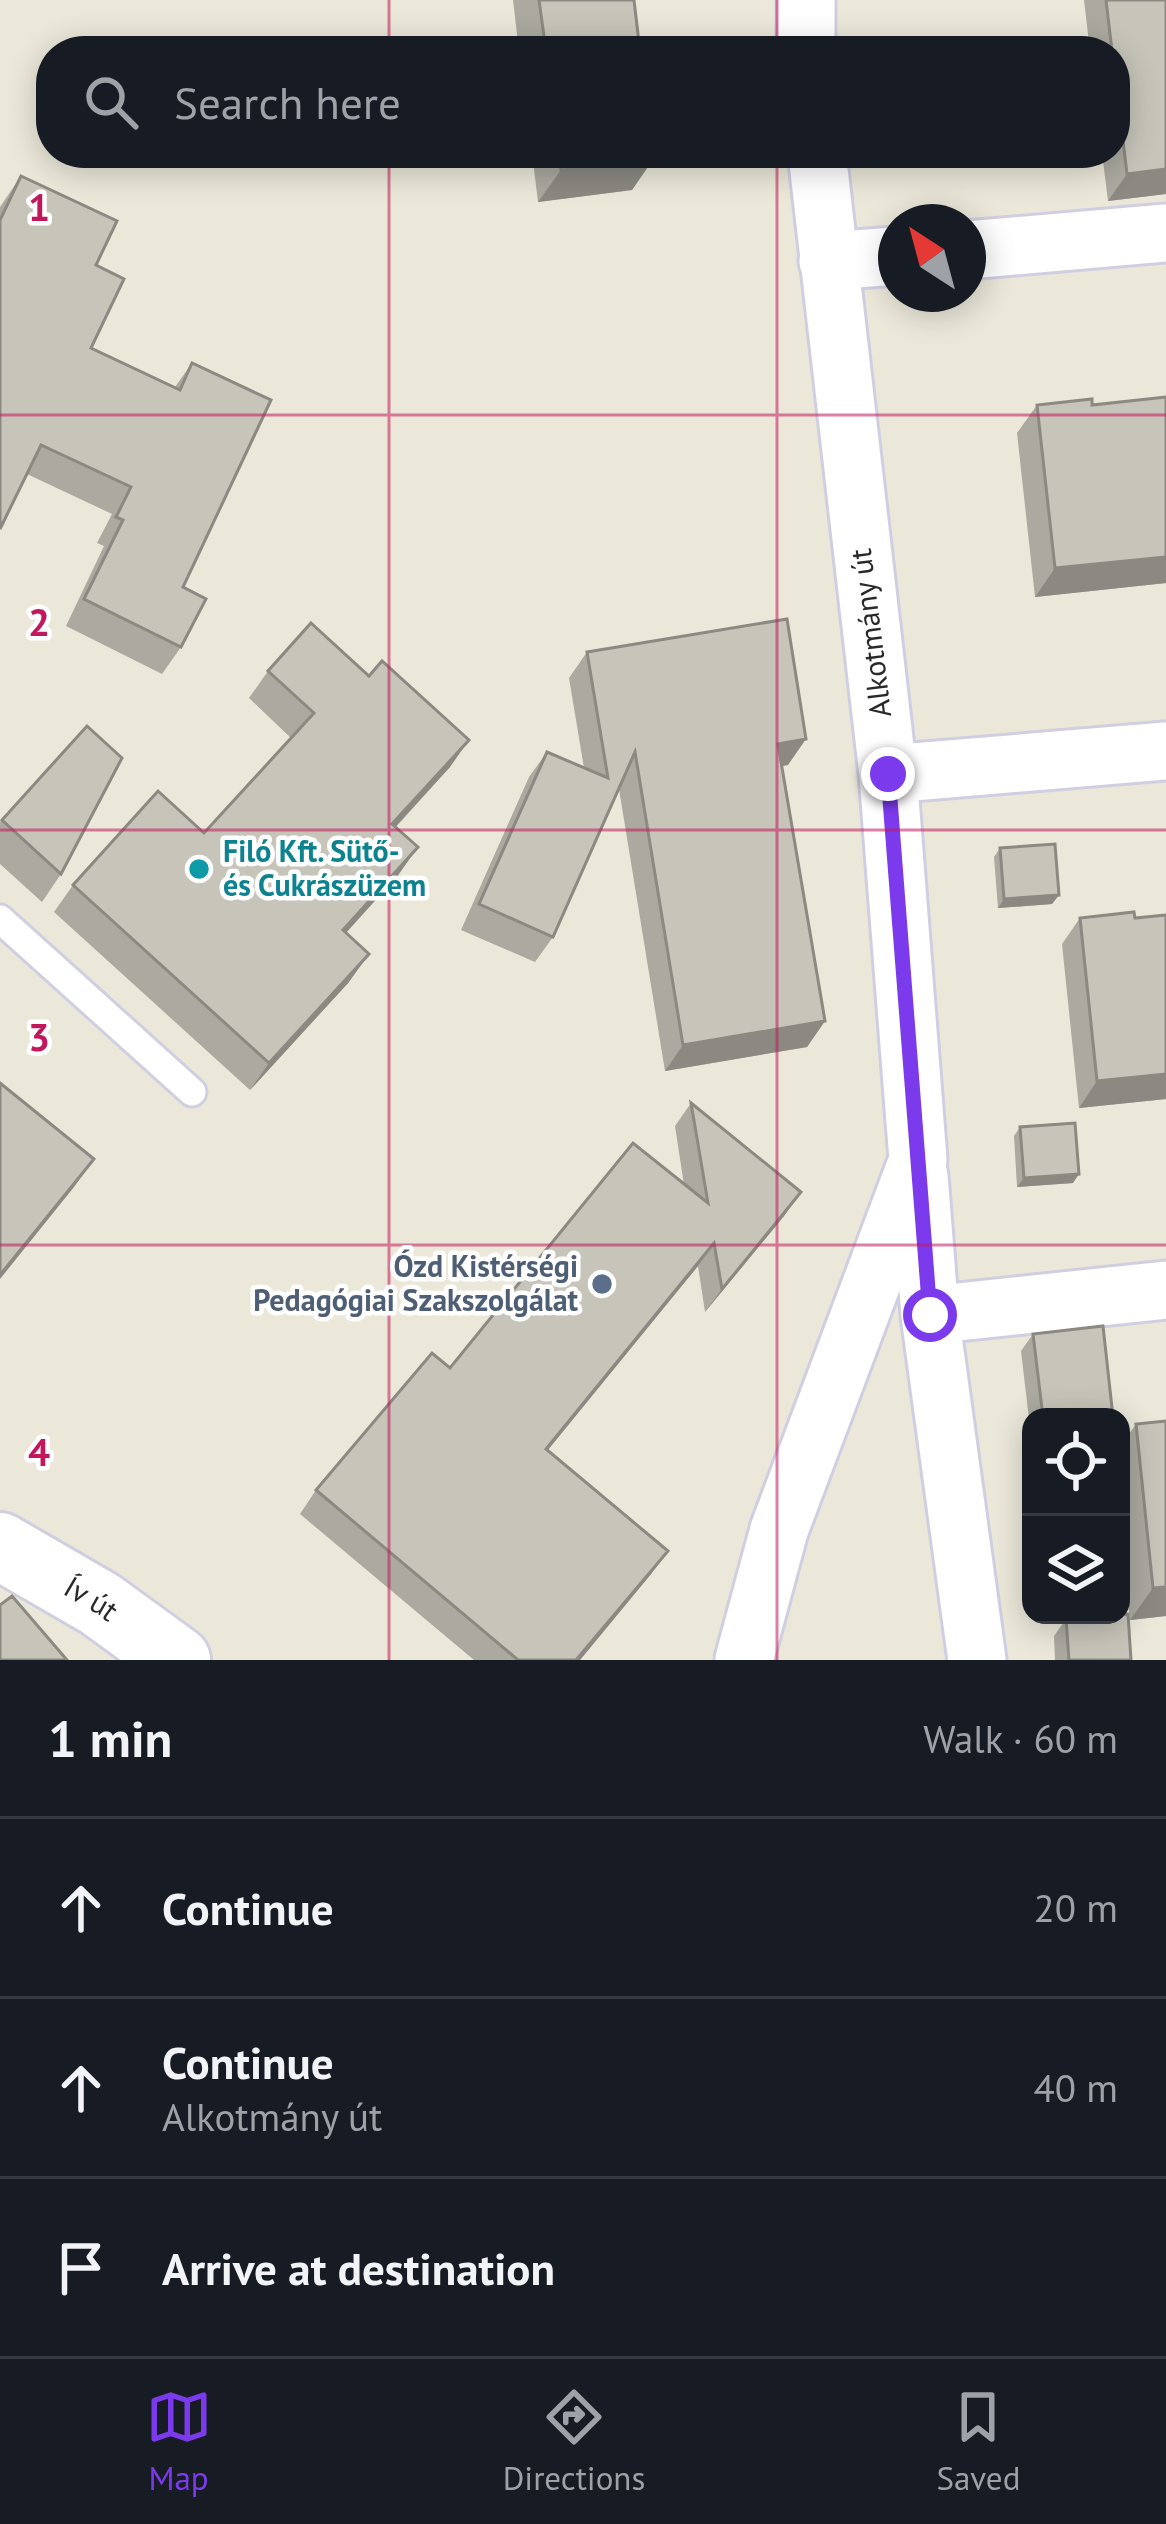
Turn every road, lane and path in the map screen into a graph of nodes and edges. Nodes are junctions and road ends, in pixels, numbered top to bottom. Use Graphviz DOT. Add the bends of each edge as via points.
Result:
graph roads {
  1 [pos="806,0"];
  2 [pos="806,36"];
  3 [pos="819,168"];
  4 [pos="1166,233"];
  5 [pos="986,248"];
  6 [pos="878,257"];
  7 [pos="828,261"];
  8 [pos="1166,751"];
  9 [pos="888,774"];
  10 [pos="0,919"];
  11 [pos="191,1092"];
  12 [pos="918,1160"];
  13 [pos="1166,1290"];
  14 [pos="930,1315"];
  15 [pos="0,1546"];
  16 [pos="177,1660"];
  17 [pos="744,1660"];
  18 [pos="976,1660"];
  1 -- 2 [label="street"];
  3 -- 7 [label="street, Alkotmány út"];
  4 -- 5 [label="street"];
  6 -- 7 [label="street"];
  7 -- 9 [label="street, Alkotmány út"];
  8 -- 9 [label="street"];
  9 -- 12 [label="street, Alkotmány út"];
  10 -- 11 [label="lane"];
  12 -- 14 [label="street"];
  12 -- 17 [label="street, Alkotmány út" via="779,1530"];
  13 -- 14 [label="street"];
  14 -- 18 [label="street"];
  15 -- 16 [label="main road, Ív út"];
}
